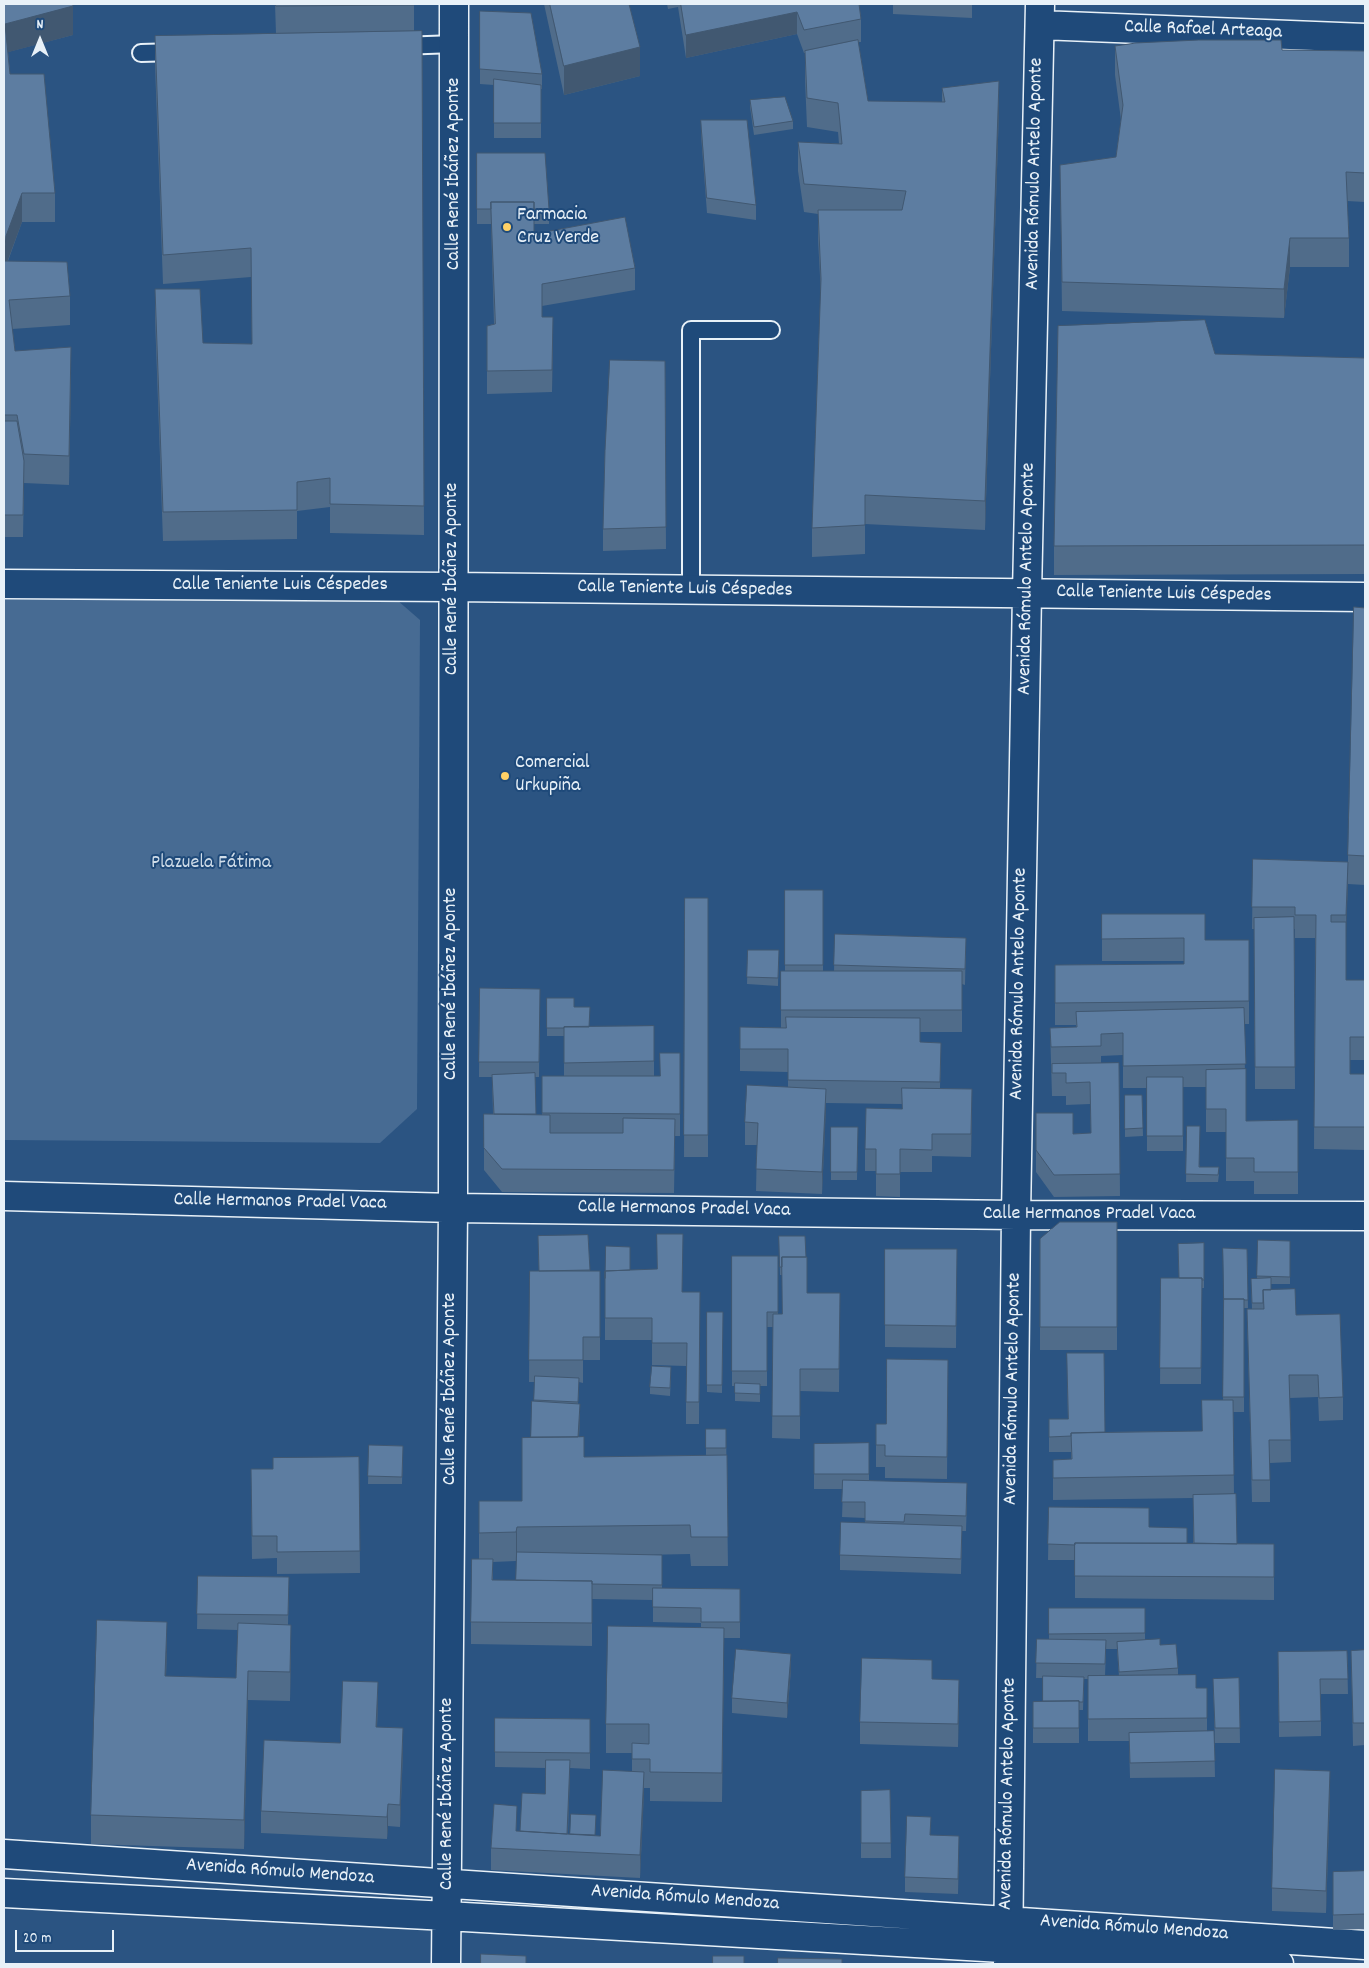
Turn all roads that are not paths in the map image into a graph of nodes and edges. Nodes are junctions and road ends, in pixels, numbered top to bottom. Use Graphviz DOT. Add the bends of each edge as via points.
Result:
graph roads {
  1 [pos="454,4"];
  2 [pos="1040,14"];
  3 [pos="1365,38"];
  4 [pos="455,44"];
  5 [pos="386,46"];
  6 [pos="190,52"];
  7 [pos="141,53"];
  8 [pos="771,330"];
  9 [pos="4,584"];
  10 [pos="452,587"];
  11 [pos="691,590"];
  12 [pos="1027,593"];
  13 [pos="1365,597"];
  14 [pos="4,1196"];
  15 [pos="453,1208"];
  16 [pos="1016,1215"];
  17 [pos="1365,1216"];
  18 [pos="4,1854"];
  19 [pos="447,1884"];
  20 [pos="4,1893"];
  21 [pos="447,1916"];
  22 [pos="1008,1921"];
  23 [pos="1365,1945"];
  24 [pos="1008,1957"];
  25 [pos="446,1964"];
  26 [pos="1279,1964"];
  1 -- 4 [label="street, Calle René Ibáñez Aponte"];
  2 -- 3 [label="street, Calle Rafael Arteaga"];
  2 -- 12 [label="street, Avenida Rómulo Antelo Aponte"];
  4 -- 5 [label="lane"];
  4 -- 10 [label="street, Calle René Ibáñez Aponte"];
  6 -- 7 [label="lane"];
  8 -- 11 [label="lane" via="691,330"];
  9 -- 10 [label="street, Calle Teniente Luis Céspedes"];
  10 -- 11 [label="street, Calle Teniente Luis Céspedes"];
  10 -- 15 [label="street, Calle René Ibáñez Aponte"];
  11 -- 12 [label="street, Calle Teniente Luis Céspedes"];
  12 -- 13 [label="street, Calle Teniente Luis Céspedes"];
  12 -- 16 [label="street, Avenida Rómulo Antelo Aponte"];
  14 -- 15 [label="street, Calle Hermanos Pradel Vaca"];
  15 -- 16 [label="street, Calle Hermanos Pradel Vaca"];
  15 -- 19 [label="street, Calle René Ibáñez Aponte"];
  16 -- 17 [label="street, Calle Hermanos Pradel Vaca"];
  16 -- 22 [label="street, Avenida Rómulo Antelo Aponte"];
  18 -- 19 [label="street, Avenida Rómulo Mendoza"];
  19 -- 21 [label="street, Calle René Ibáñez Aponte"];
  19 -- 22 [label="street, Avenida Rómulo Mendoza"];
  20 -- 21 [label="street, Avenida Rómulo Mendoza"];
  21 -- 24 [label="street, Avenida Rómulo Mendoza"];
  21 -- 25 [label="street, Calle René Ibáñez Aponte"];
  22 -- 23 [label="street, Avenida Rómulo Mendoza"];
  22 -- 24 [label="street, Avenida Rómulo Antelo Aponte"];
  24 -- 26 [label="street, Avenida Rómulo Mendoza"];
}
